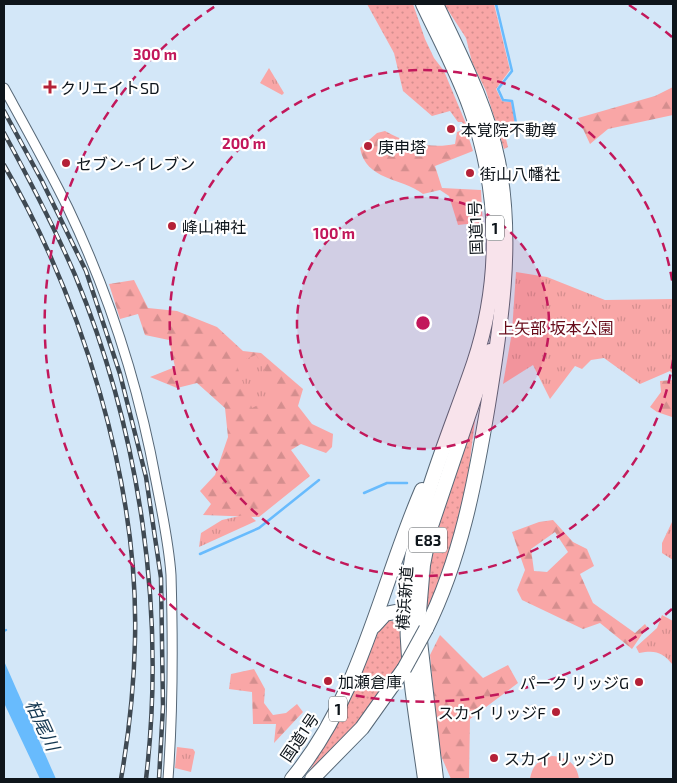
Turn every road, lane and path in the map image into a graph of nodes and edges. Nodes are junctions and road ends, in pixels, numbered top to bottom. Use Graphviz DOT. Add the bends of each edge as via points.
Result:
graph roads {
  1 [pos="424,4"];
  2 [pos="436,4"];
  3 [pos="4,88"];
  4 [pos="501,309"];
  5 [pos="440,456"];
  6 [pos="383,593"];
  7 [pos="401,615"];
  8 [pos="371,630"];
  9 [pos="301,768"];
  10 [pos="168,779"];
  11 [pos="292,779"];
  12 [pos="313,779"];
  13 [pos="424,779"];
  14 [pos="436,779"];
  1 -- 5 [label="highway, 国道1号 / 1" via="459,78 480,135 495,230 492,289 486,326"];
  2 -- 4 [label="highway, 国道1号 / 1" via="493,138 505,228"];
  3 -- 10 [label="street" via="79,232 105,298 141,412 165,528 171,576 173,667"];
  4 -- 12 [label="highway, 1, bridge" via="466,520 451,572 404,669 362,728"];
  4 -- 14 [label="highway, 横浜新道 / E83" via="430,529 423,565 418,624"];
  5 -- 6 [label="highway, 1" via="408,520"];
  5 -- 7 [label="highway, 横浜新道 / E83" via="415,545"];
  6 -- 7 [label="highway" via="384,602"];
  6 -- 8 [label="highway, 1"];
  7 -- 8 [label="highway" via="380,618"];
  7 -- 13 [label="highway, 横浜新道 / E83"];
  8 -- 9 [label="highway, 国道1号 / 1" via="342,702"];
  9 -- 11 [label="highway, 国道1号 / 1"];
  9 -- 12 [label="highway, 1"];
}
